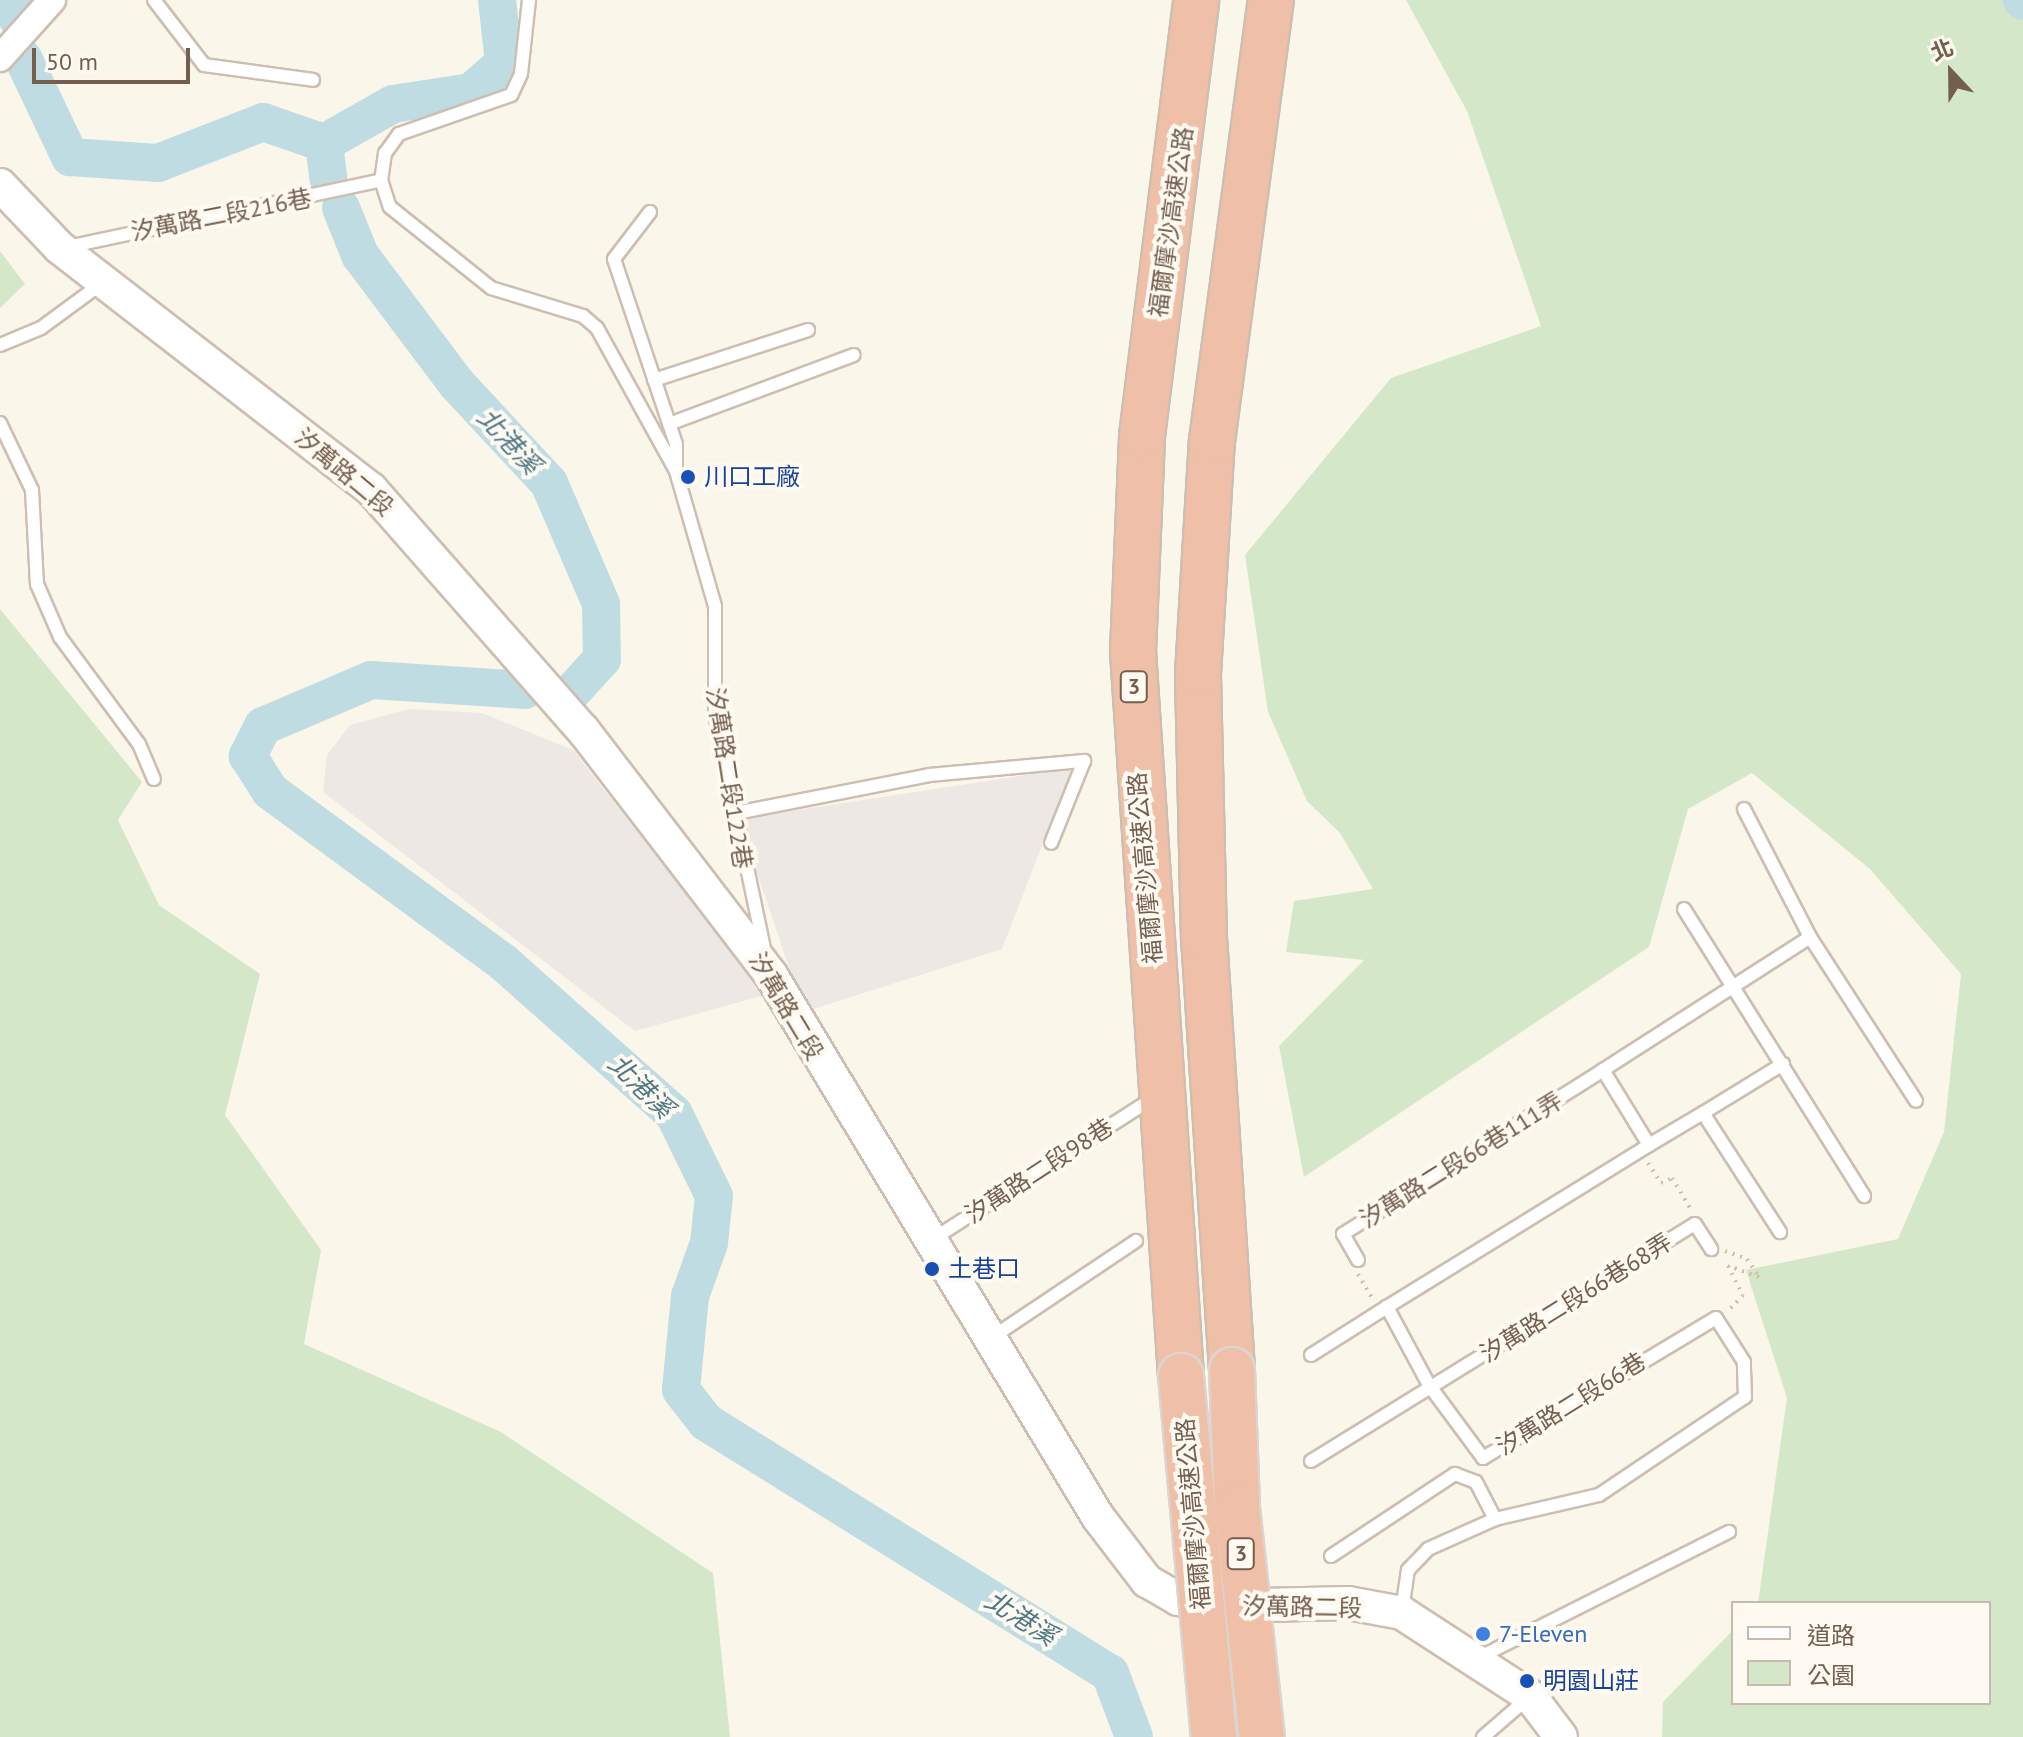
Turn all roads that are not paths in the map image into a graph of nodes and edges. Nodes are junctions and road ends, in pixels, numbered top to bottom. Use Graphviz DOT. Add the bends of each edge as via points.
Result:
graph roads {
  1 [pos="52,0"];
  2 [pos="154,0"];
  3 [pos="529,0"];
  4 [pos="1196,0"];
  5 [pos="1271,0"];
  6 [pos="0,58"];
  7 [pos="313,80"];
  8 [pos="381,180"];
  9 [pos="0,185"];
  10 [pos="650,212"];
  11 [pos="60,248"];
  12 [pos="104,282"];
  13 [pos="808,330"];
  14 [pos="0,345"];
  15 [pos="854,355"];
  16 [pos="654,380"];
  17 [pos="0,423"];
  18 [pos="669,424"];
  19 [pos="676,471"];
  20 [pos="154,779"];
  21 [pos="1744,809"];
  22 [pos="731,814"];
  23 [pos="1051,843"];
  24 [pos="1684,909"];
  25 [pos="1810,937"];
  26 [pos="771,975"];
  27 [pos="1734,987"];
  28 [pos="1783,1064"];
  29 [pos="1603,1070"];
  30 [pos="1916,1101"];
  31 [pos="1144,1104"];
  32 [pos="1703,1113"];
  33 [pos="1644,1148"];
  34 [pos="1864,1196"];
  35 [pos="1780,1232"];
  36 [pos="933,1239"];
  37 [pos="1136,1241"];
  38 [pos="1711,1249"];
  39 [pos="1358,1260"];
  40 [pos="1384,1309"];
  41 [pos="994,1336"];
  42 [pos="1311,1355"];
  43 [pos="1429,1385"];
  44 [pos="1311,1461"];
  45 [pos="1495,1519"];
  46 [pos="1729,1532"];
  47 [pos="1331,1556"];
  48 [pos="1402,1613"];
  49 [pos="1478,1658"];
  50 [pos="1530,1696"];
  51 [pos="1214,1737"];
  52 [pos="1262,1737"];
  53 [pos="1483,1737"];
  54 [pos="1561,1737"];
  1 -- 6 [label="street"];
  2 -- 7 [label="lane" via="204,65"];
  3 -- 8 [label="lane" via="521,74 511,95 399,134 385,153"];
  4 -- 51 [label="highway, 福爾摩沙高速公路 / 3, bridge" via="1142,436 1133,652 1181,1376"];
  5 -- 52 [label="highway, 福爾摩沙高速公路 / 3, bridge" via="1212,441 1198,674 1204,940 1237,1508"];
  8 -- 11 [label="lane, 汐萬路二段216巷"];
  8 -- 19 [label="lane, 汐萬路二段122巷" via="390,207 491,288 583,316 597,328"];
  9 -- 11 [label="street, 汐萬路二段"];
  10 -- 16 [label="lane" via="614,259"];
  11 -- 12 [label="street, 汐萬路二段"];
  12 -- 14 [label="lane" via="41,328"];
  12 -- 26 [label="street, 汐萬路二段" via="371,489 583,730"];
  13 -- 16 [label="lane"];
  15 -- 18 [label="lane"];
  16 -- 18 [label="lane"];
  17 -- 20 [label="lane" via="32,490 37,584 60,637 139,744"];
  18 -- 19 [label="lane"];
  19 -- 22 [label="lane, 汐萬路二段122巷" via="715,606 715,714"];
  21 -- 25 [label="lane"];
  22 -- 23 [label="lane" via="929,775 1084,761"];
  22 -- 26 [label="lane, 汐萬路二段122巷"];
  24 -- 27 [label="lane"];
  25 -- 27 [label="lane"];
  25 -- 30 [label="lane"];
  26 -- 36 [label="street, 汐萬路二段"];
  27 -- 28 [label="lane"];
  27 -- 29 [label="lane"];
  28 -- 32 [label="lane"];
  28 -- 34 [label="lane"];
  29 -- 33 [label="lane"];
  29 -- 39 [label="lane, 汐萬路二段66巷111弄" via="1343,1234"];
  31 -- 36 [label="lane, 汐萬路二段98巷"];
  32 -- 33 [label="lane"];
  32 -- 35 [label="lane"];
  33 -- 40 [label="lane"];
  36 -- 41 [label="street, 汐萬路二段"];
  37 -- 41 [label="lane"];
  38 -- 43 [label="lane, 汐萬路二段66巷68弄" via="1695,1224"];
  40 -- 42 [label="lane"];
  40 -- 43 [label="lane, 汐萬路二段66巷"];
  41 -- 48 [label="street, 汐萬路二段" via="1098,1517 1147,1581 1178,1599 1217,1606 1348,1603"];
  43 -- 44 [label="lane, 汐萬路二段66巷68弄"];
  43 -- 45 [label="lane, 汐萬路二段66巷" via="1483,1458 1716,1318 1744,1362 1745,1397 1599,1495"];
  45 -- 47 [label="lane" via="1476,1482 1455,1474"];
  45 -- 48 [label="lane" via="1428,1549 1408,1570"];
  46 -- 49 [label="lane"];
  48 -- 49 [label="street, 汐萬路二段"];
  49 -- 50 [label="street, 汐萬路二段"];
  50 -- 53 [label="lane"];
  50 -- 54 [label="street, 汐萬路二段"];
}
